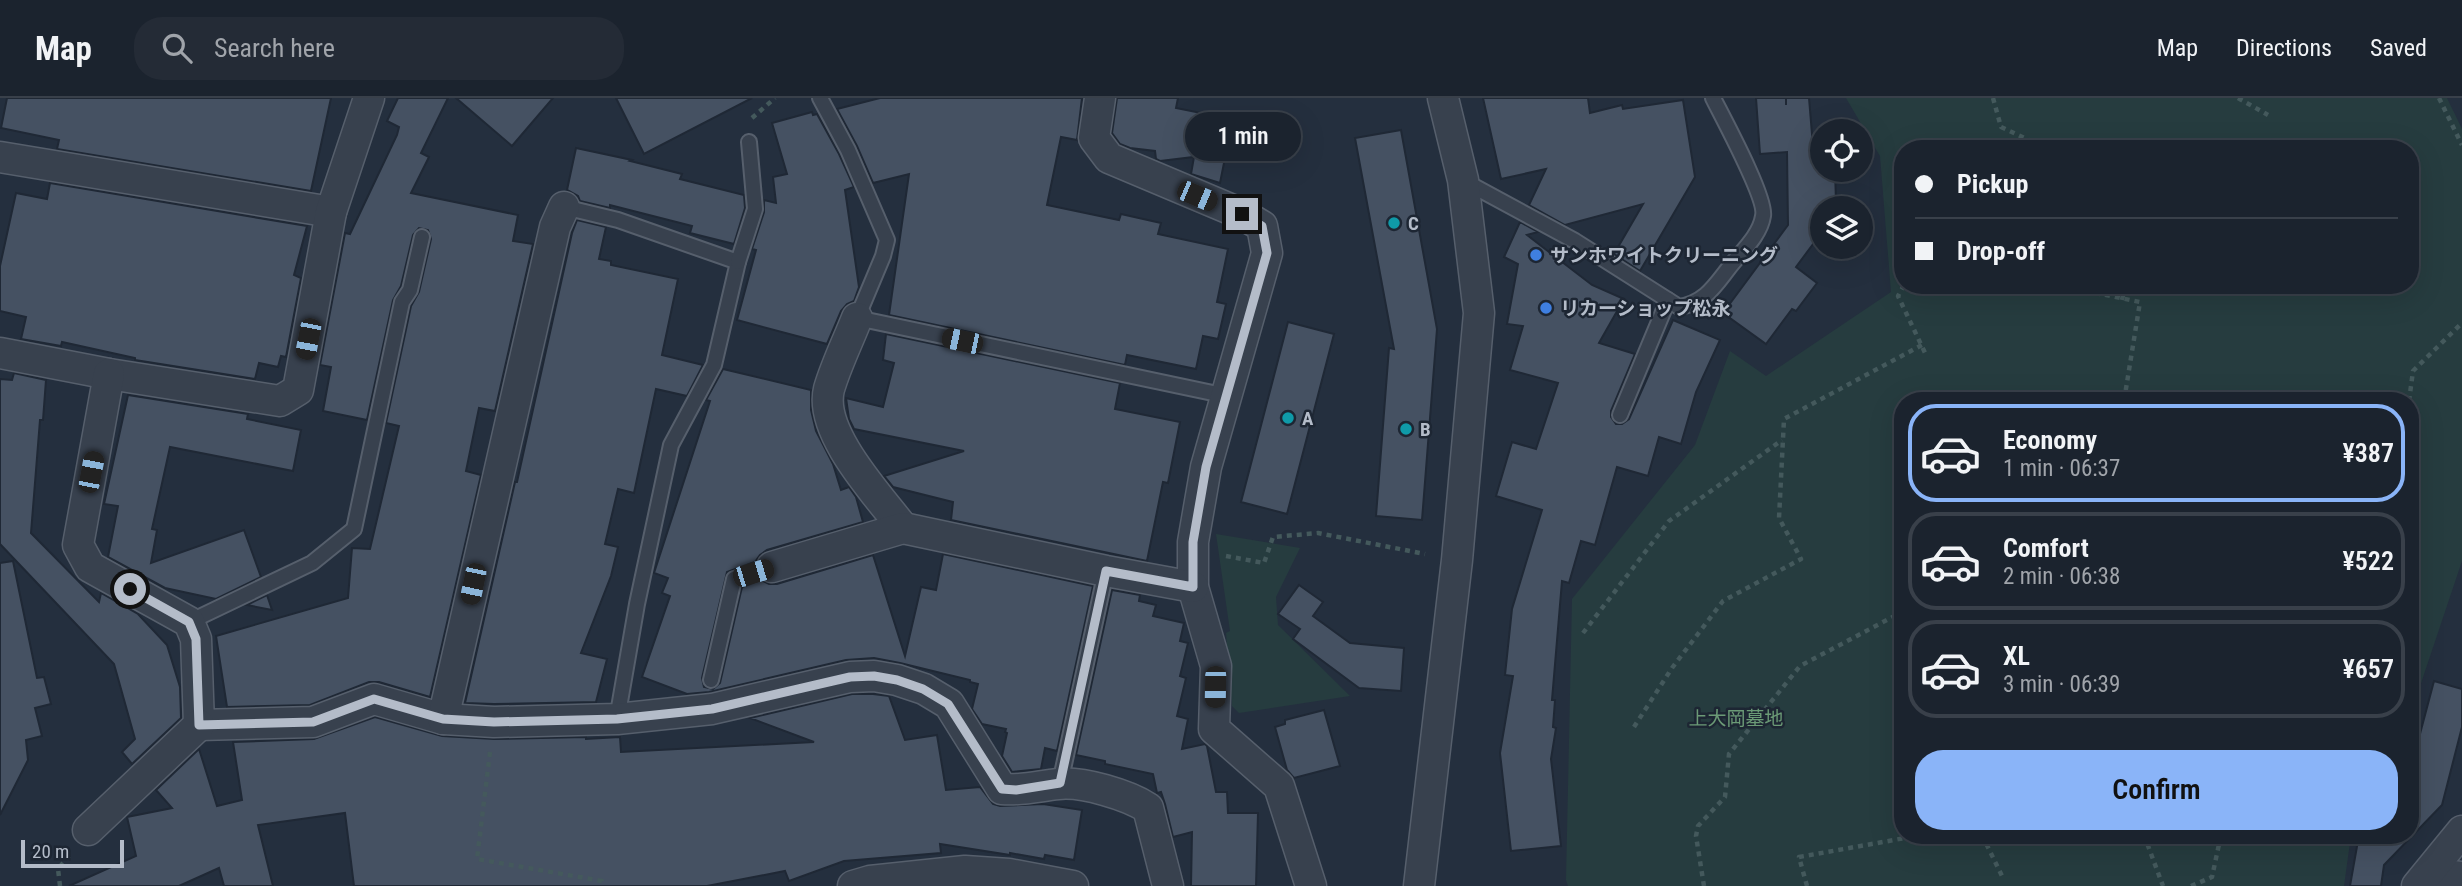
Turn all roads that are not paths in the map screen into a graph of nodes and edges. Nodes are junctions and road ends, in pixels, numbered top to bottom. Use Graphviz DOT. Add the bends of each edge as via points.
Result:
graph roads {
  1 [pos="369,98"];
  2 [pos="820,98"];
  3 [pos="1100,98"];
  4 [pos="1443,98"];
  5 [pos="1713,98"];
  6 [pos="749,142"];
  7 [pos="0,157"];
  8 [pos="1462,180"];
  9 [pos="565,207"];
  10 [pos="331,212"];
  11 [pos="422,237"];
  12 [pos="738,262"];
  13 [pos="1668,300"];
  14 [pos="857,318"];
  15 [pos="0,353"];
  16 [pos="109,374"];
  17 [pos="1227,396"];
  18 [pos="1620,415"];
  19 [pos="903,528"];
  20 [pos="772,567"];
  21 [pos="1106,571"];
  22 [pos="1193,587"];
  23 [pos="189,622"];
  24 [pos="711,680"];
  25 [pos="443,719"];
  26 [pos="617,719"];
  27 [pos="199,725"];
  28 [pos="1060,783"];
  29 [pos="88,830"];
  30 [pos="2462,831"];
  31 [pos="2462,877"];
  32 [pos="2423,880"];
  33 [pos="853,886"];
  34 [pos="1073,886"];
  35 [pos="1168,886"];
  36 [pos="1311,886"];
  37 [pos="1419,886"];
  1 -- 10 [label="street"];
  2 -- 14 [label="lane" via="848,149 887,240"];
  3 -- 17 [label="street" via="1094,138 1109,158 1262,226 1267,253"];
  4 -- 8 [label="street"];
  5 -- 13 [label="lane" via="1764,212 1760,228 1706,297 1679,307"];
  6 -- 12 [label="lane" via="755,209"];
  7 -- 10 [label="street"];
  8 -- 13 [label="lane" via="1575,241"];
  8 -- 37 [label="street" via="1479,313 1457,560"];
  9 -- 12 [label="lane"];
  9 -- 25 [label="street" via="555,227"];
  10 -- 16 [label="street" via="298,390 280,401"];
  11 -- 23 [label="lane" via="410,290 402,302 354,529 312,563"];
  12 -- 26 [label="lane" via="714,365 671,445"];
  13 -- 18 [label="lane"];
  14 -- 17 [label="lane"];
  14 -- 19 [label="street" via="829,391 828,410 834,434"];
  15 -- 16 [label="street"];
  16 -- 23 [label="street" via="78,545 90,567"];
  17 -- 22 [label="street" via="1197,517"];
  19 -- 20 [label="street"];
  19 -- 21 [label="street"];
  20 -- 24 [label="lane" via="734,579"];
  21 -- 22 [label="street"];
  21 -- 28 [label="lane"];
  22 -- 36 [label="street" via="1216,666 1214,729 1279,786"];
  23 -- 27 [label="street" via="196,639"];
  25 -- 26 [label="street"];
  25 -- 27 [label="street" via="374,699 313,722"];
  26 -- 28 [label="street" via="712,709 850,677 874,676 923,689 948,704 1002,789"];
  27 -- 29 [label="street"];
  28 -- 35 [label="street" via="1094,788 1148,808"];
  30 -- 32 [label="street"];
  31 -- 32 [label="street"];
  33 -- 34 [label="street" via="965,871"];
}
